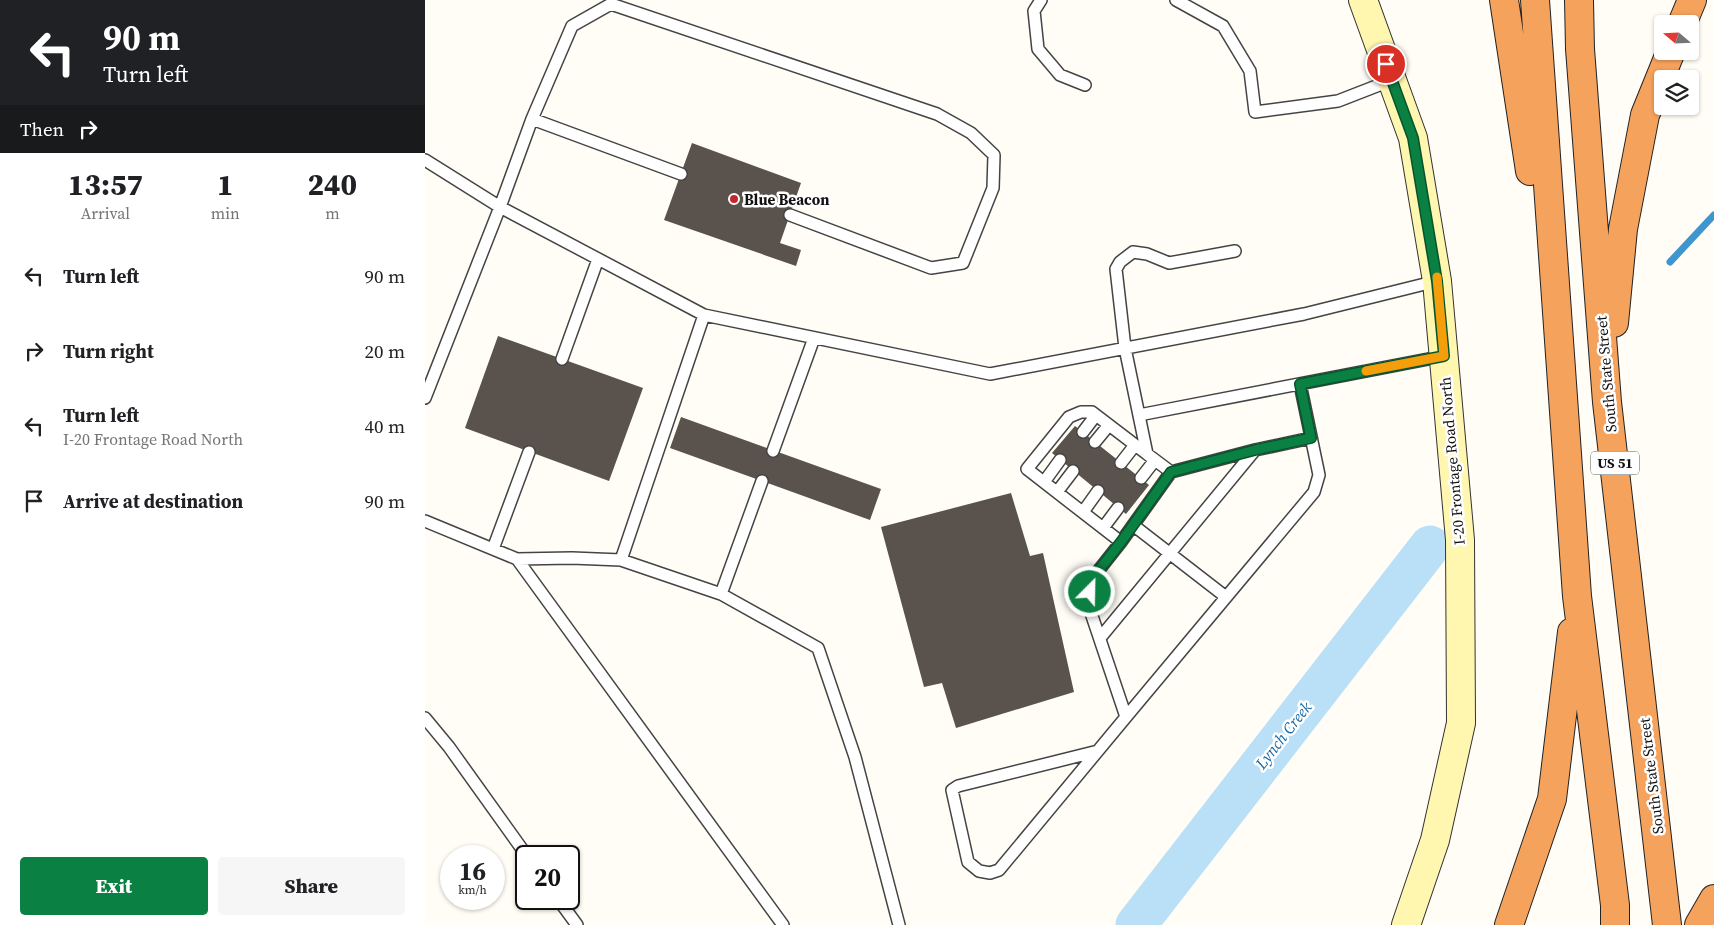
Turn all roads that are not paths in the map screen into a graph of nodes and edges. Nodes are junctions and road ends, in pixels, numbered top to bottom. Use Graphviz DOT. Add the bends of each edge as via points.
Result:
graph roads {
  1 [pos="1041,0"];
  2 [pos="1176,0"];
  3 [pos="1363,0"];
  4 [pos="1504,0"];
  5 [pos="1535,0"];
  6 [pos="1579,0"];
  7 [pos="1692,0"];
  8 [pos="1686,15"];
  9 [pos="1667,60"];
  10 [pos="1392,80"];
  11 [pos="1085,86"];
  12 [pos="532,119"];
  13 [pos="425,160"];
  14 [pos="681,174"];
  15 [pos="500,207"];
  16 [pos="790,215"];
  17 [pos="1235,251"];
  18 [pos="598,259"];
  19 [pos="1437,281"];
  20 [pos="704,315"];
  21 [pos="814,338"];
  22 [pos="1125,348"];
  23 [pos="1444,356"];
  24 [pos="562,359"];
  25 [pos="1563,383"];
  26 [pos="1300,384"];
  27 [pos="425,398"];
  28 [pos="1607,402"];
  29 [pos="1097,415"];
  30 [pos="1139,415"];
  31 [pos="1109,424"];
  32 [pos="1083,432"];
  33 [pos="1311,438"];
  34 [pos="1095,442"];
  35 [pos="1135,445"];
  36 [pos="1255,450"];
  37 [pos="773,451"];
  38 [pos="529,452"];
  39 [pos="1151,457"];
  40 [pos="1061,460"];
  41 [pos="1121,463"];
  42 [pos="1073,471"];
  43 [pos="1171,472"];
  44 [pos="1141,478"];
  45 [pos="762,482"];
  46 [pos="1043,482"];
  47 [pos="1098,491"];
  48 [pos="1057,492"];
  49 [pos="1118,508"];
  50 [pos="1083,512"];
  51 [pos="425,521"];
  52 [pos="1133,525"];
  53 [pos="1103,528"];
  54 [pos="1121,542"];
  55 [pos="493,549"];
  56 [pos="1169,552"];
  57 [pos="517,559"];
  58 [pos="621,560"];
  59 [pos="721,594"];
  60 [pos="1226,596"];
  61 [pos="1577,596"];
  62 [pos="1100,638"];
  63 [pos="1126,717"];
  64 [pos="425,718"];
  65 [pos="1098,751"];
  66 [pos="519,845"];
  67 [pos="1714,899"];
  68 [pos="566,910"];
  69 [pos="1668,920"];
  70 [pos="577,925"];
  71 [pos="783,925"];
  72 [pos="899,925"];
  73 [pos="1406,925"];
  74 [pos="1509,925"];
  75 [pos="1615,925"];
  76 [pos="1699,925"];
  1 -- 11 [label="lane" via="1034,11 1037,49 1060,75"];
  2 -- 10 [label="lane" via="1223,26 1250,71 1255,112 1338,101"];
  3 -- 10 [label="street, I-20 Frontage Road North"];
  4 -- 25 [label="highway"];
  5 -- 25 [label="highway, US 51"];
  6 -- 28 [label="highway, South State Street / US 51"];
  7 -- 8 [label="highway"];
  9 -- 28 [label="highway" via="1645,115 1623,229"];
  10 -- 19 [label="street, I-20 Frontage Road North" via="1413,138"];
  12 -- 14 [label="lane"];
  12 -- 15 [label="lane"];
  12 -- 16 [label="lane" via="572,26 611,4 937,114 971,133 994,156 993,188 963,263 931,268"];
  13 -- 15 [label="lane"];
  15 -- 18 [label="lane"];
  15 -- 27 [label="lane"];
  17 -- 22 [label="lane" via="1169,263 1133,252 1120,262 1116,269"];
  18 -- 20 [label="lane"];
  18 -- 24 [label="lane"];
  19 -- 22 [label="lane" via="1304,314"];
  19 -- 23 [label="street, I-20 Frontage Road North"];
  20 -- 21 [label="lane"];
  20 -- 58 [label="lane"];
  21 -- 22 [label="lane" via="990,374"];
  21 -- 37 [label="lane"];
  22 -- 30 [label="lane"];
  23 -- 26 [label="lane"];
  23 -- 73 [label="street, I-20 Frontage Road North" via="1460,540 1461,723 1435,840"];
  25 -- 61 [label="highway, US 51"];
  26 -- 30 [label="lane"];
  26 -- 33 [label="lane"];
  28 -- 69 [label="highway, South State Street / US 51"];
  29 -- 31 [label="lane"];
  29 -- 32 [label="lane"];
  29 -- 46 [label="lane" via="1081,412 1069,417 1027,469"];
  30 -- 39 [label="lane"];
  31 -- 34 [label="lane"];
  31 -- 35 [label="lane"];
  33 -- 36 [label="lane"];
  33 -- 60 [label="lane" via="1319,475 1314,492"];
  35 -- 39 [label="lane"];
  35 -- 41 [label="lane"];
  36 -- 43 [label="lane"];
  36 -- 56 [label="lane"];
  38 -- 55 [label="lane"];
  39 -- 43 [label="lane"];
  39 -- 44 [label="lane"];
  40 -- 46 [label="lane"];
  42 -- 48 [label="lane"];
  43 -- 52 [label="lane"];
  45 -- 59 [label="lane"];
  46 -- 48 [label="lane"];
  47 -- 50 [label="lane"];
  48 -- 50 [label="lane"];
  49 -- 53 [label="lane"];
  50 -- 53 [label="lane"];
  51 -- 55 [label="lane"];
  52 -- 54 [label="lane"];
  52 -- 56 [label="lane"];
  53 -- 54 [label="lane"];
  54 -- 62 [label="lane" via="1091,580 1088,604"];
  55 -- 57 [label="lane"];
  56 -- 60 [label="lane"];
  56 -- 62 [label="lane"];
  57 -- 58 [label="lane"];
  57 -- 71 [label="lane"];
  58 -- 59 [label="lane"];
  59 -- 72 [label="lane" via="818,648 855,757"];
  60 -- 63 [label="lane"];
  61 -- 74 [label="highway" via="1552,799"];
  61 -- 75 [label="highway, US 51"];
  62 -- 63 [label="lane"];
  63 -- 65 [label="lane"];
  64 -- 66 [label="lane"];
  65 -- 65 [label="lane" via="999,870 990,873 979,871 969,862 952,790"];
  67 -- 76 [label="highway"];
  68 -- 70 [label="lane"];
}
